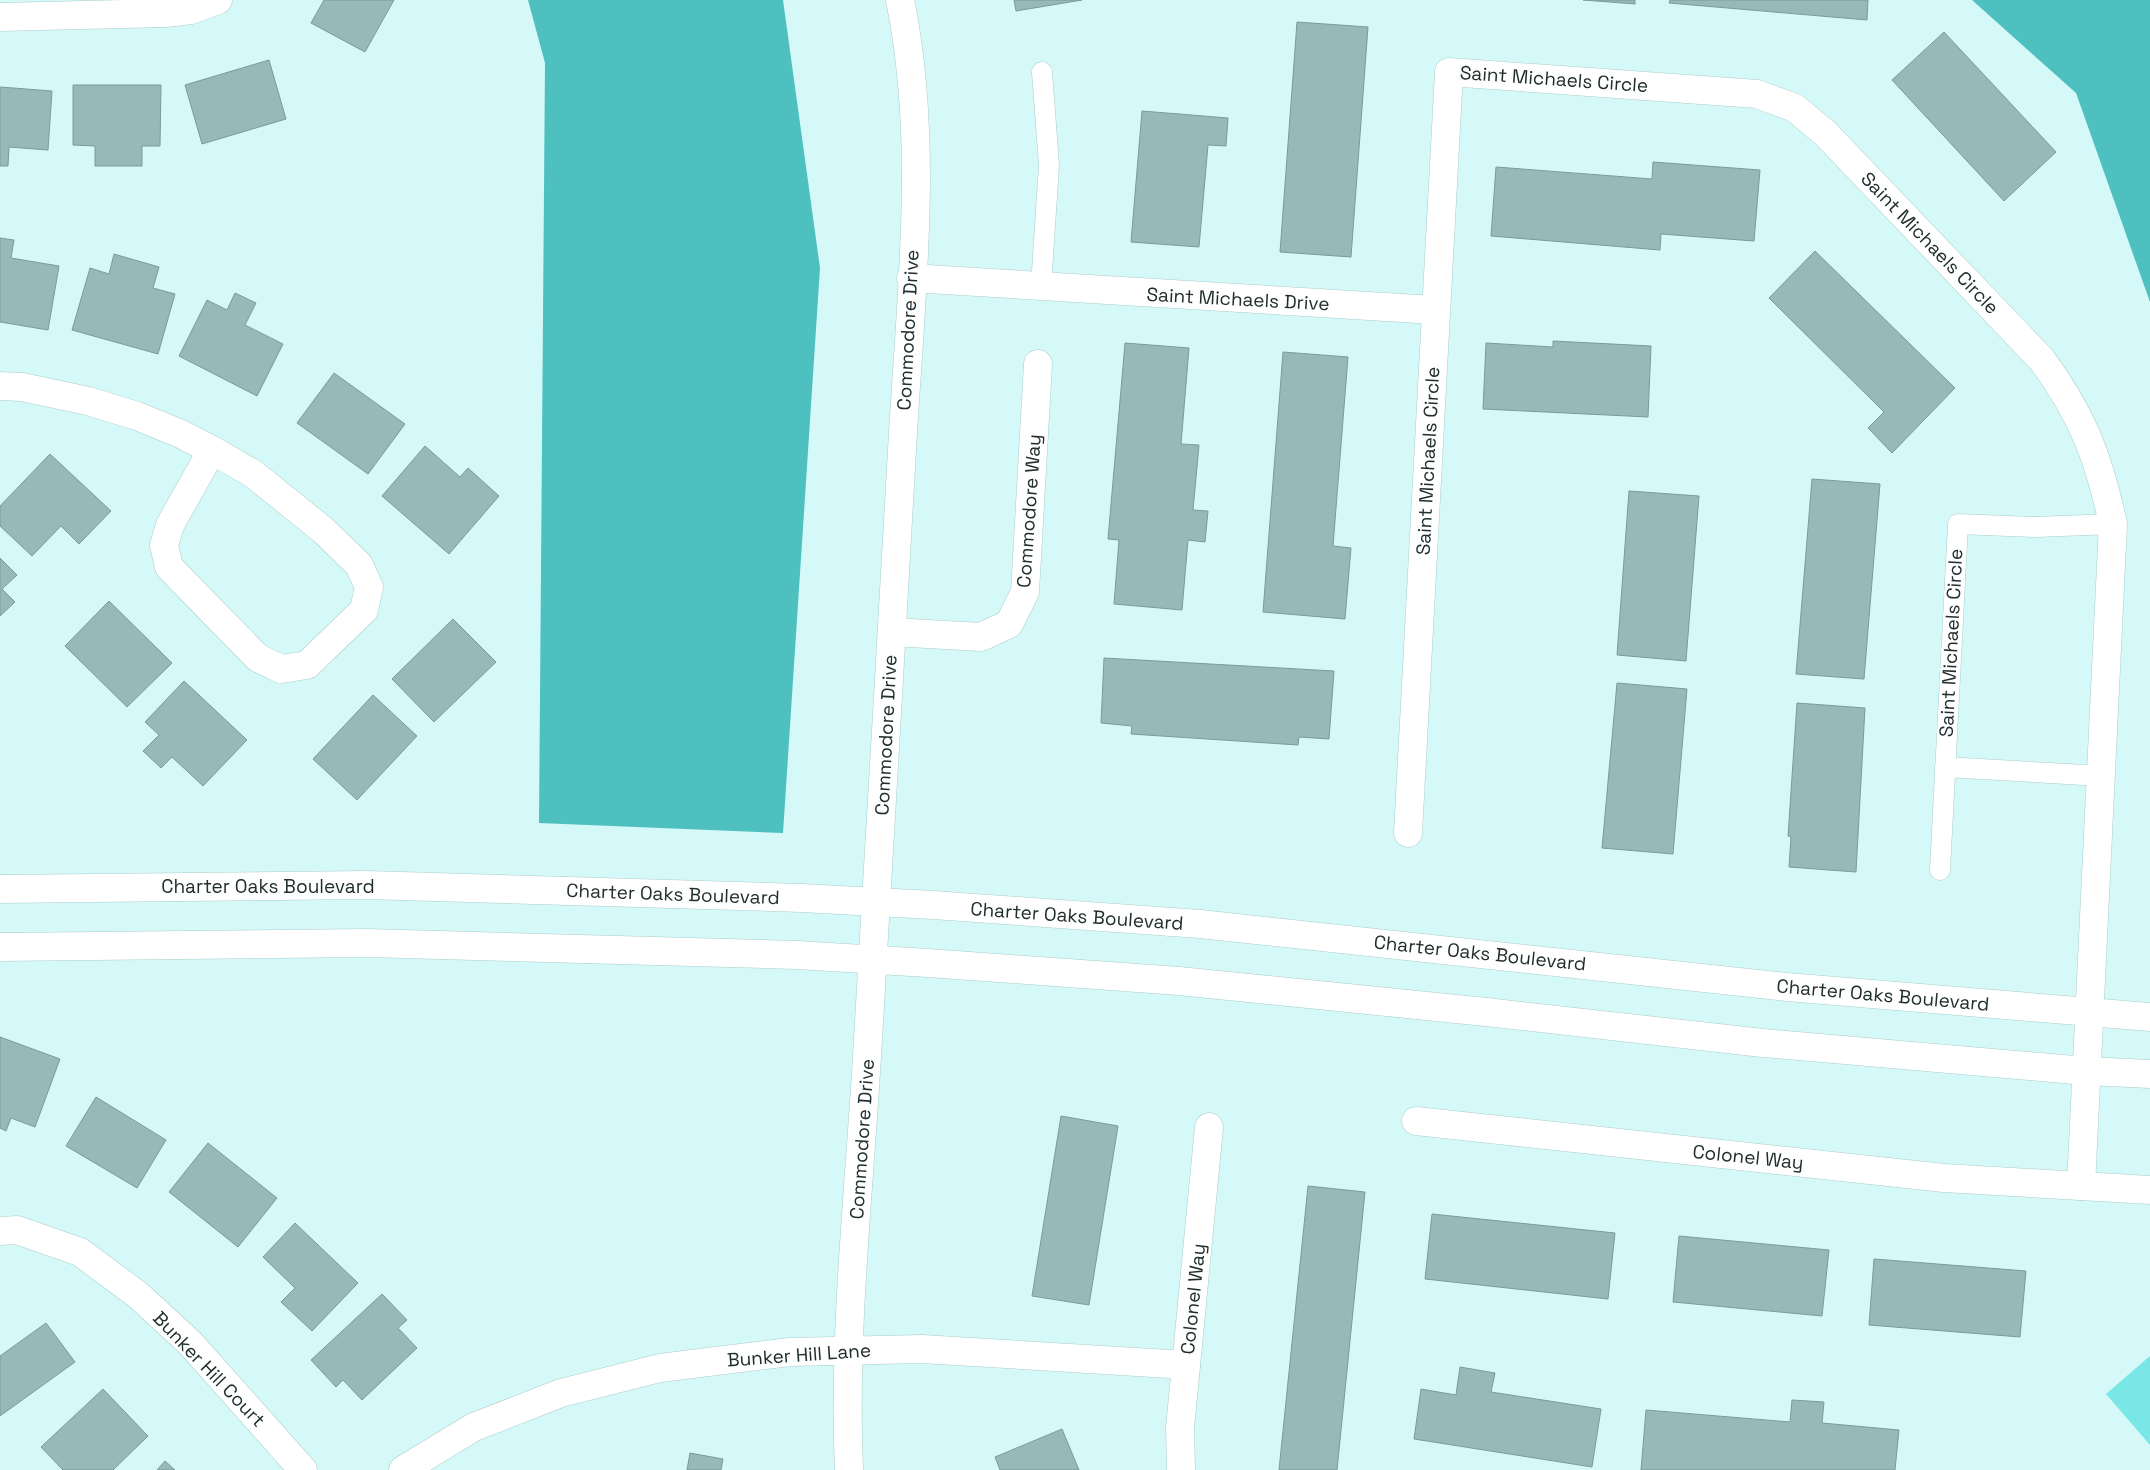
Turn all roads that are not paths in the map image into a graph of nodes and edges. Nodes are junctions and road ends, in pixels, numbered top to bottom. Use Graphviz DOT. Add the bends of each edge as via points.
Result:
graph roads {
  1 [pos="218,0"];
  2 [pos="900,0"];
  3 [pos="0,17"];
  4 [pos="1042,72"];
  5 [pos="911,278"];
  6 [pos="1041,287"];
  7 [pos="1435,310"];
  8 [pos="1038,364"];
  9 [pos="11,387"];
  10 [pos="0,408"];
  11 [pos="212,450"];
  12 [pos="2113,524"];
  13 [pos="892,632"];
  14 [pos="1945,767"];
  15 [pos="2102,776"];
  16 [pos="1408,833"];
  17 [pos="1940,870"];
  18 [pos="0,888"];
  19 [pos="876,902"];
  20 [pos="0,947"];
  21 [pos="873,960"];
  22 [pos="2088,1012"];
  23 [pos="2150,1017"];
  24 [pos="2086,1071"];
  25 [pos="2150,1074"];
  26 [pos="1416,1121"];
  27 [pos="1209,1127"];
  28 [pos="2080,1186"];
  29 [pos="2150,1190"];
  30 [pos="0,1231"];
  31 [pos="850,1351"];
  32 [pos="1186,1365"];
  33 [pos="303,1470"];
  34 [pos="404,1470"];
  35 [pos="849,1470"];
  36 [pos="1181,1470"];
  1 -- 3 [label="street" via="191,10 165,13"];
  2 -- 5 [label="street, Commodore Drive" via="910,48 917,141"];
  4 -- 6 [label="lane" via="1049,165"];
  5 -- 6 [label="street, Saint Michaels Drive"];
  5 -- 13 [label="street, Commodore Drive"];
  6 -- 7 [label="street, Saint Michaels Drive"];
  7 -- 12 [label="street, Saint Michaels Circle" via="1449,72 1757,94 1795,108 1826,134 2042,360 2066,392 2085,429"];
  7 -- 16 [label="street, Saint Michaels Circle"];
  8 -- 13 [label="street, Commodore Way" via="1025,592 1009,624 981,637"];
  9 -- 10 [label="street"];
  9 -- 11 [label="street" via="88,401 137,416"];
  11 -- 11 [label="street" via="252,473 322,530 359,566 369,587 364,610 307,665 281,669 258,658 169,567 164,545 170,525"];
  12 -- 14 [label="lane, Saint Michaels Circle" via="2036,528 1958,524"];
  12 -- 15 [label="street, Saint Michaels Circle"];
  13 -- 19 [label="street, Commodore Drive"];
  14 -- 15 [label="lane"];
  14 -- 17 [label="lane, Saint Michaels Circle"];
  15 -- 22 [label="street, Saint Michaels Circle"];
  18 -- 19 [label="street, Charter Oaks Boulevard" via="366,885"];
  19 -- 21 [label="street, Commodore Drive"];
  19 -- 22 [label="street, Charter Oaks Boulevard" via="1200,924 1786,987"];
  20 -- 21 [label="street" via="367,943"];
  21 -- 24 [label="street" via="1179,982 1763,1042"];
  21 -- 31 [label="street, Commodore Drive"];
  22 -- 23 [label="street, Charter Oaks Boulevard"];
  22 -- 24 [label="street"];
  24 -- 25 [label="street"];
  24 -- 28 [label="street"];
  26 -- 28 [label="street, Colonel Way" via="1944,1178"];
  27 -- 32 [label="street, Colonel Way"];
  28 -- 29 [label="street, Colonel Way"];
  30 -- 33 [label="street, Bunker Hill Court" via="17,1230 80,1252 138,1295 190,1343"];
  31 -- 32 [label="street, Bunker Hill Lane" via="922,1349"];
  31 -- 34 [label="street, Bunker Hill Lane" via="790,1352 660,1368 561,1393 474,1427"];
  31 -- 35 [label="street, Commodore Drive"];
  32 -- 36 [label="street, Colonel Way" via="1180,1428"];
}
